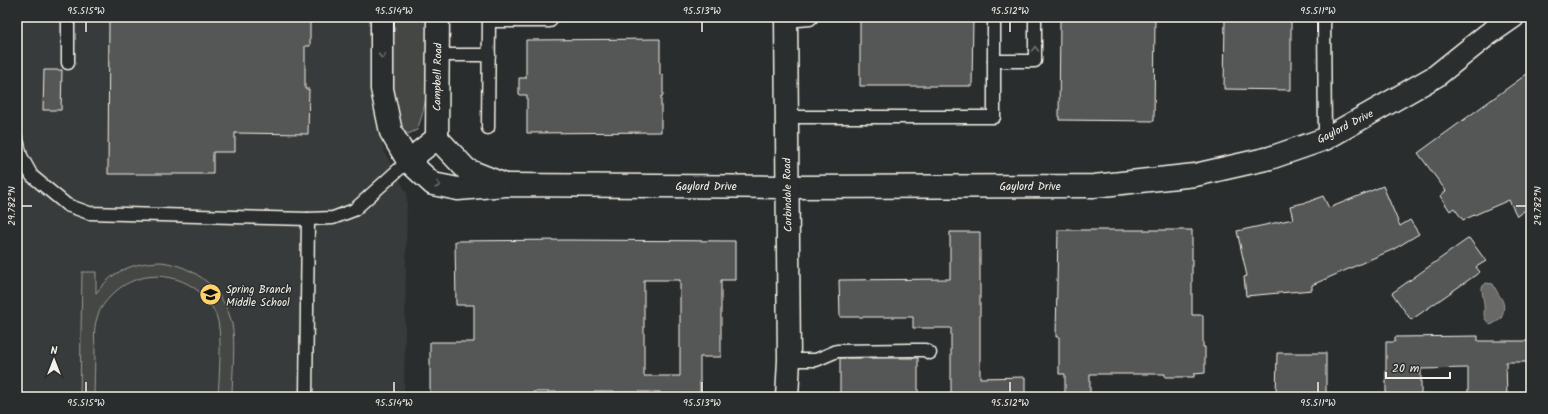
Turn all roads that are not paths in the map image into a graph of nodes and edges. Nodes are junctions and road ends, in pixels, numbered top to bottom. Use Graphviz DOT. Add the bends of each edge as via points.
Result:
graph roads {
  1 [pos="68,17"];
  2 [pos="382,17"];
  3 [pos="438,17"];
  4 [pos="550,17"];
  5 [pos="812,17"];
  6 [pos="994,17"];
  7 [pos="1035,17"];
  8 [pos="1324,17"];
  9 [pos="1513,17"];
  10 [pos="489,19"];
  11 [pos="786,19"];
  12 [pos="438,54"];
  13 [pos="489,55"];
  14 [pos="994,61"];
  15 [pos="68,63"];
  16 [pos="786,117"];
  17 [pos="488,128"];
  18 [pos="437,138"];
  19 [pos="1325,139"];
  20 [pos="17,140"];
  21 [pos="408,161"];
  22 [pos="505,185"];
  23 [pos="787,187"];
  24 [pos="308,219"];
  25 [pos="930,353"];
  26 [pos="789,360"];
  27 [pos="306,397"];
  28 [pos="787,397"];
  1 -- 15 [label="lane"];
  2 -- 21 [label="street, one-way" via="382,89 391,132"];
  3 -- 12 [label="street, Campbell Road"];
  4 -- 10 [label="lane" via="550,21"];
  5 -- 11 [label="lane"];
  6 -- 14 [label="lane"];
  14 -- 7 [label="lane, one-way" via="1035,60"];
  8 -- 19 [label="lane"];
  9 -- 19 [label="street, Gaylord Drive" via="1436,76"];
  10 -- 13 [label="lane"];
  11 -- 16 [label="street, Corbindale Road"];
  12 -- 13 [label="lane"];
  12 -- 18 [label="street, Campbell Road"];
  13 -- 17 [label="lane"];
  14 -- 16 [label="lane" via="994,117"];
  16 -- 23 [label="street, Corbindale Road"];
  18 -- 21 [label="street"];
  18 -- 22 [label="street, Gaylord Drive" via="467,170"];
  19 -- 23 [label="street, Gaylord Drive" via="1270,158 1195,175 1094,186"];
  20 -- 24 [label="lane" via="21,156 32,176 67,205 89,213"];
  21 -- 22 [label="street, Gaylord Drive, one-way" via="433,184 458,189"];
  21 -- 24 [label="lane" via="354,210 333,218"];
  22 -- 23 [label="street, Gaylord Drive"];
  23 -- 26 [label="street, Corbindale Road"];
  24 -- 27 [label="lane"];
  25 -- 26 [label="lane" via="925,350 837,351 816,360"];
  26 -- 28 [label="street, Corbindale Road"];
}
